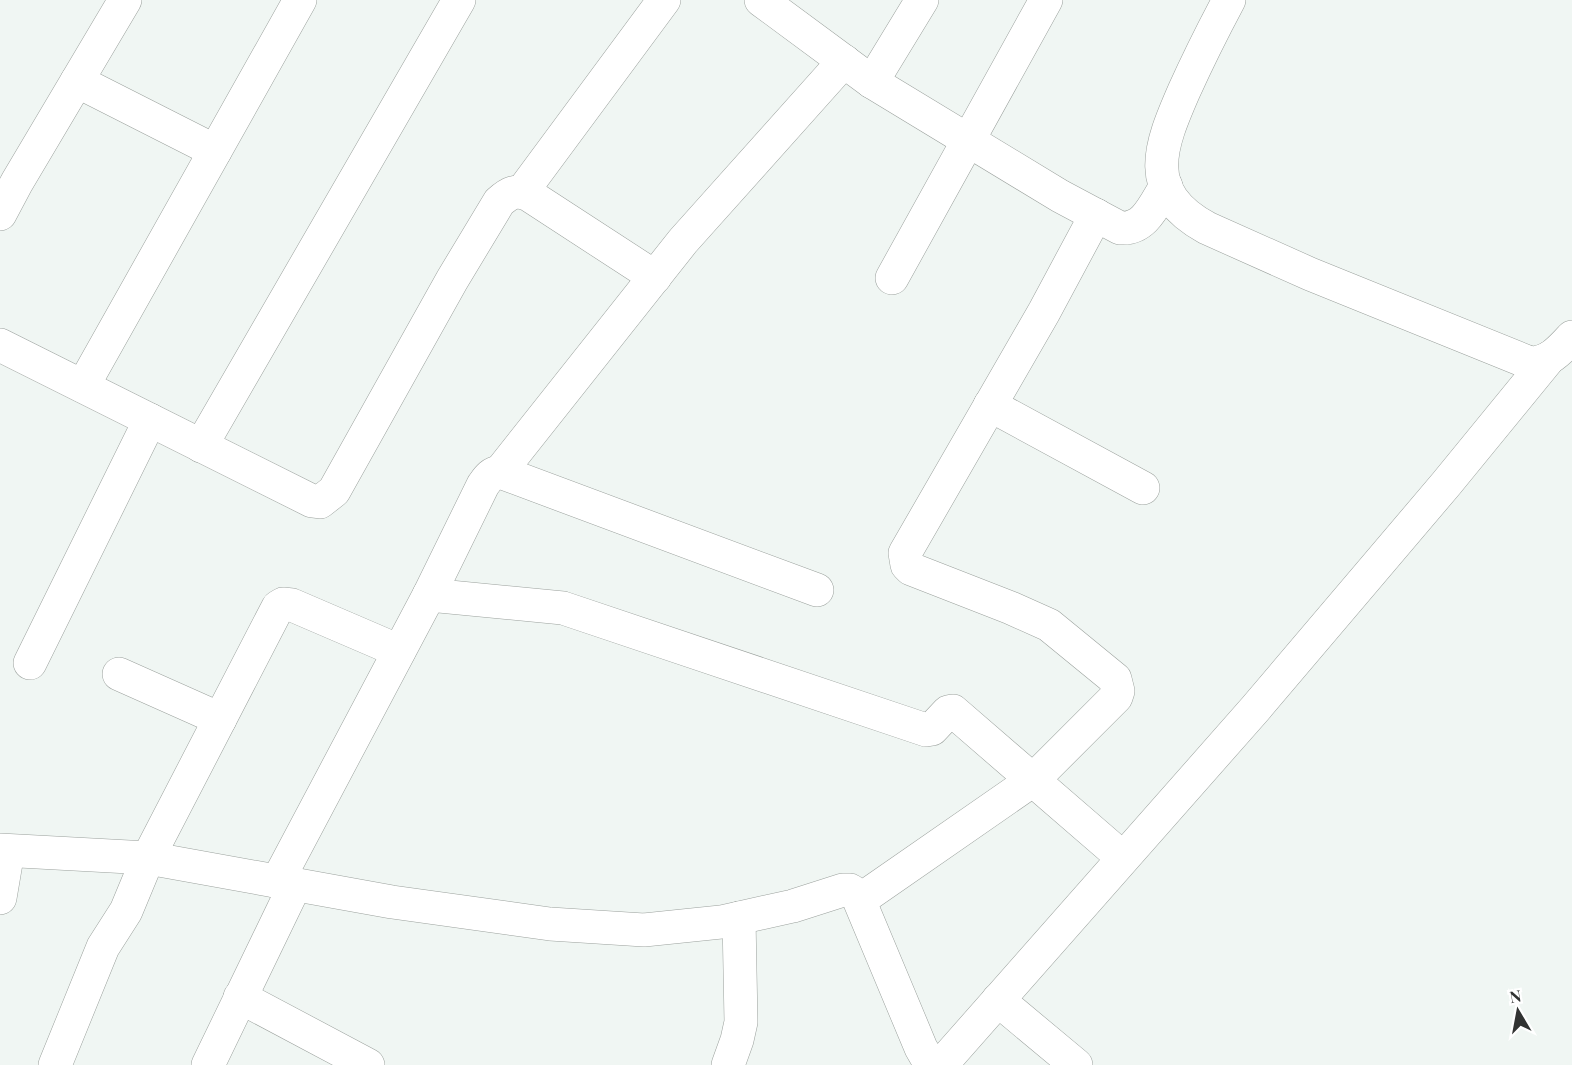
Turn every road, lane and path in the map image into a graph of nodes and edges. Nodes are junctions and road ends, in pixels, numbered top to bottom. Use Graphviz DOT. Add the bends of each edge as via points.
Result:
graph roads {
  1 [pos="124,0"];
  2 [pos="300,0"];
  3 [pos="459,0"];
  4 [pos="664,0"];
  5 [pos="760,0"];
  6 [pos="922,0"];
  7 [pos="1046,0"];
  8 [pos="1226,1"];
  9 [pos="844,61"];
  10 [pos="76,81"];
  11 [pos="872,82"];
  12 [pos="968,140"];
  13 [pos="214,152"];
  14 [pos="1166,186"];
  15 [pos="522,192"];
  16 [pos="0,214"];
  17 [pos="1096,215"];
  18 [pos="655,277"];
  19 [pos="892,278"];
  20 [pos="0,345"];
  21 [pos="1561,347"];
  22 [pos="83,386"];
  23 [pos="990,405"];
  24 [pos="150,420"];
  25 [pos="201,446"];
  26 [pos="500,472"];
  27 [pos="1143,488"];
  28 [pos="817,590"];
  29 [pos="429,595"];
  30 [pos="399,651"];
  31 [pos="30,663"];
  32 [pos="119,674"];
  33 [pos="220,719"];
  34 [pos="1033,780"];
  35 [pos="4,850"];
  36 [pos="148,858"];
  37 [pos="1123,858"];
  38 [pos="286,883"];
  39 [pos="0,898"];
  40 [pos="860,900"];
  41 [pos="740,918"];
  42 [pos="240,997"];
  43 [pos="998,1000"];
  44 [pos="55,1065"];
  45 [pos="208,1065"];
  46 [pos="368,1065"];
  47 [pos="728,1065"];
  48 [pos="931,1065"];
  49 [pos="941,1065"];
  50 [pos="1076,1065"];
  1 -- 10 [label="street"];
  2 -- 13 [label="street"];
  3 -- 25 [label="street"];
  4 -- 15 [label="street"];
  5 -- 9 [label="street"];
  6 -- 11 [label="street"];
  7 -- 12 [label="street"];
  8 -- 14 [label="street" via="1166,130 1161,164"];
  9 -- 11 [label="street"];
  9 -- 18 [label="street"];
  10 -- 13 [label="street"];
  10 -- 16 [label="street"];
  11 -- 12 [label="street"];
  12 -- 17 [label="street"];
  12 -- 19 [label="street"];
  13 -- 22 [label="street"];
  14 -- 17 [label="street" via="1136,227 1120,228"];
  14 -- 21 [label="street" via="1170,197 1192,220 1257,251 1530,363 1540,363"];
  15 -- 18 [label="street"];
  15 -- 25 [label="street" via="513,191 499,202 328,497 312,501"];
  17 -- 23 [label="street"];
  18 -- 26 [label="street"];
  20 -- 22 [label="street"];
  21 -- 37 [label="street" via="1255,709"];
  22 -- 24 [label="street"];
  23 -- 27 [label="street"];
  23 -- 34 [label="street" via="908,546 905,560 911,569 1049,625 1115,679 1116,697"];
  24 -- 25 [label="street"];
  24 -- 31 [label="street"];
  26 -- 28 [label="street"];
  26 -- 29 [label="street" via="488,476"];
  29 -- 30 [label="street"];
  29 -- 34 [label="street" via="563,608 926,730 953,711"];
  30 -- 33 [label="street" via="283,604 273,614"];
  30 -- 38 [label="street"];
  32 -- 33 [label="street"];
  33 -- 36 [label="street"];
  34 -- 37 [label="street"];
  34 -- 40 [label="street"];
  35 -- 36 [label="street"];
  35 -- 39 [label="street"];
  36 -- 38 [label="street"];
  36 -- 44 [label="street" via="126,910 103,947"];
  37 -- 43 [label="street"];
  38 -- 41 [label="street" via="392,903 550,924 644,930"];
  38 -- 42 [label="street"];
  40 -- 41 [label="street" via="854,892 843,890"];
  40 -- 48 [label="street"];
  41 -- 47 [label="street" via="741,1022"];
  42 -- 45 [label="street"];
  42 -- 46 [label="street"];
  43 -- 49 [label="street"];
  43 -- 50 [label="street"];
}
